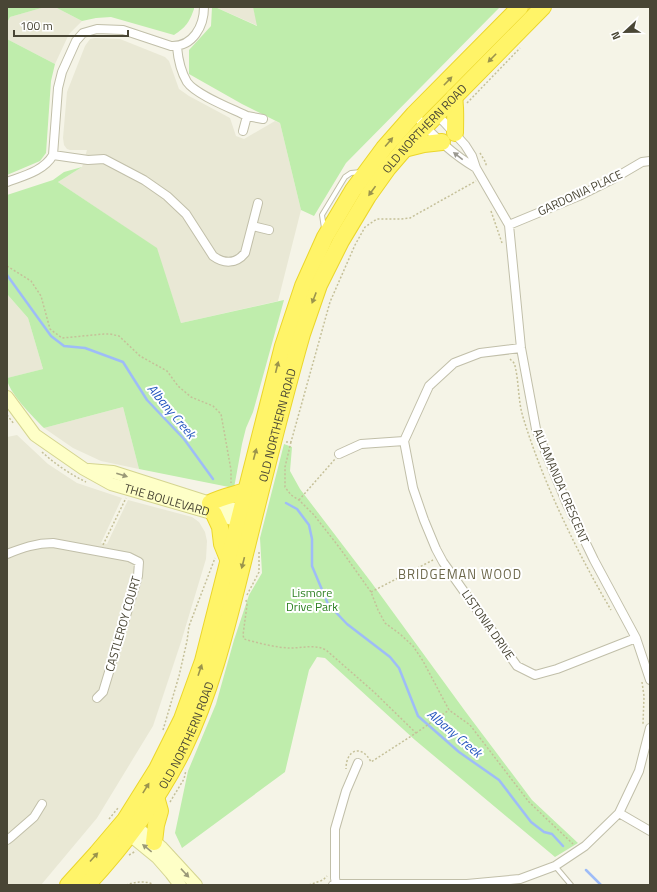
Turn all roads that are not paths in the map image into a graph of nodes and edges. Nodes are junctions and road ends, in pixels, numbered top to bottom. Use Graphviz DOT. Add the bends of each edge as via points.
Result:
graph roads {
  1 [pos="204,7"];
  2 [pos="520,7"];
  3 [pos="543,7"];
  4 [pos="177,46"];
  5 [pos="460,100"];
  6 [pos="419,109"];
  7 [pos="436,115"];
  8 [pos="247,116"];
  9 [pos="263,119"];
  10 [pos="425,127"];
  11 [pos="243,131"];
  12 [pos="455,133"];
  13 [pos="442,142"];
  14 [pos="404,148"];
  15 [pos="54,155"];
  16 [pos="650,161"];
  17 [pos="476,168"];
  18 [pos="7,182"];
  19 [pos="258,203"];
  20 [pos="509,225"];
  21 [pos="252,226"];
  22 [pos="269,230"];
  23 [pos="521,348"];
  24 [pos="7,397"];
  25 [pos="404,441"];
  26 [pos="339,454"];
  27 [pos="246,491"];
  28 [pos="212,508"];
  29 [pos="247,518"];
  30 [pos="7,554"];
  31 [pos="222,557"];
  32 [pos="636,638"];
  33 [pos="650,680"];
  34 [pos="97,698"];
  35 [pos="647,726"];
  36 [pos="358,763"];
  37 [pos="156,797"];
  38 [pos="42,804"];
  39 [pos="619,813"];
  40 [pos="123,823"];
  41 [pos="650,831"];
  42 [pos="7,840"];
  43 [pos="154,842"];
  44 [pos="555,866"];
  45 [pos="334,884"];
  46 [pos="68,885"];
  47 [pos="87,885"];
  48 [pos="180,885"];
  49 [pos="196,885"];
  50 [pos="467,885"];
  51 [pos="571,885"];
  1 -- 4 [label="street" via="204,17 196,35 183,45"];
  6 -- 2 [label="highway, OLD NORTHERN ROAD, one-way"];
  3 -- 5 [label="highway, OLD NORTHERN ROAD, one-way"];
  4 -- 8 [label="street" via="179,61 187,82 195,90"];
  4 -- 15 [label="street" via="123,30 97,29 83,33 76,41 58,88"];
  5 -- 7 [label="highway, OLD NORTHERN ROAD"];
  5 -- 12 [label="highway" via="454,118"];
  6 -- 7 [label="street, ALLAMANDA CRESCENT"];
  6 -- 10 [label="street, ALLAMANDA CRESCENT"];
  27 -- 6 [label="highway, OLD NORTHERN ROAD, one-way" via="291,319 325,236 366,172"];
  7 -- 10 [label="highway, OLD NORTHERN ROAD"];
  7 -- 12 [label="street, ALLAMANDA CRESCENT"];
  8 -- 9 [label="street"];
  8 -- 11 [label="street"];
  10 -- 13 [label="street, ALLAMANDA CRESCENT"];
  10 -- 14 [label="highway, OLD NORTHERN ROAD"];
  12 -- 17 [label="street, ALLAMANDA CRESCENT" via="472,156"];
  13 -- 14 [label="highway"];
  17 -- 13 [label="street, ALLAMANDA CRESCENT, one-way"];
  14 -- 29 [label="highway, OLD NORTHERN ROAD, one-way" via="355,216 340,241 320,285 308,315"];
  15 -- 18 [label="street" via="49,162 34,172"];
  15 -- 21 [label="street" via="88,160 104,159 144,180 179,206 219,261 240,259 245,253"];
  16 -- 20 [label="street, GARDONIA PLACE" via="642,162 579,196"];
  17 -- 20 [label="street, ALLAMANDA CRESCENT"];
  19 -- 21 [label="street"];
  20 -- 23 [label="street, ALLAMANDA CRESCENT"];
  21 -- 22 [label="street"];
  23 -- 25 [label="street" via="480,353 454,363 429,386"];
  23 -- 32 [label="street, ALLAMANDA CRESCENT" via="536,429 577,525"];
  24 -- 28 [label="street, THE BOULEVARD" via="35,435 84,469 111,484"];
  25 -- 26 [label="street" via="361,444"];
  25 -- 32 [label="street, LISTONIA DRIVE" via="413,488 440,557 517,666 535,675"];
  27 -- 28 [label="highway" via="220,498"];
  27 -- 29 [label="highway, OLD NORTHERN ROAD"];
  28 -- 29 [label="street, THE BOULEVARD"];
  28 -- 31 [label="highway" via="220,527"];
  29 -- 31 [label="highway, OLD NORTHERN ROAD"];
  29 -- 37 [label="highway, OLD NORTHERN ROAD, one-way" via="223,643 204,700 183,750"];
  30 -- 34 [label="street, CASTLEROY COURT" via="40,543 53,543 129,557 139,562 138,576 103,692"];
  40 -- 31 [label="highway, OLD NORTHERN ROAD, one-way" via="157,769 182,719 203,661"];
  32 -- 33 [label="street, ALLAMANDA CRESCENT"];
  35 -- 39 [label="street" via="639,771"];
  36 -- 45 [label="street" via="335,829"];
  37 -- 40 [label="highway, OLD NORTHERN ROAD"];
  37 -- 43 [label="highway" via="160,811"];
  38 -- 42 [label="street" via="34,817"];
  39 -- 41 [label="street"];
  39 -- 44 [label="street" via="585,846"];
  40 -- 43 [label="street"];
  46 -- 40 [label="highway, OLD NORTHERN ROAD, one-way"];
  40 -- 47 [label="highway, OLD NORTHERN ROAD" via="116,853"];
  48 -- 40 [label="street, one-way" via="164,863"];
  43 -- 49 [label="street, one-way"];
  44 -- 50 [label="street" via="520,879"];
  44 -- 51 [label="lane"];
  45 -- 50 [label="street"];
}
